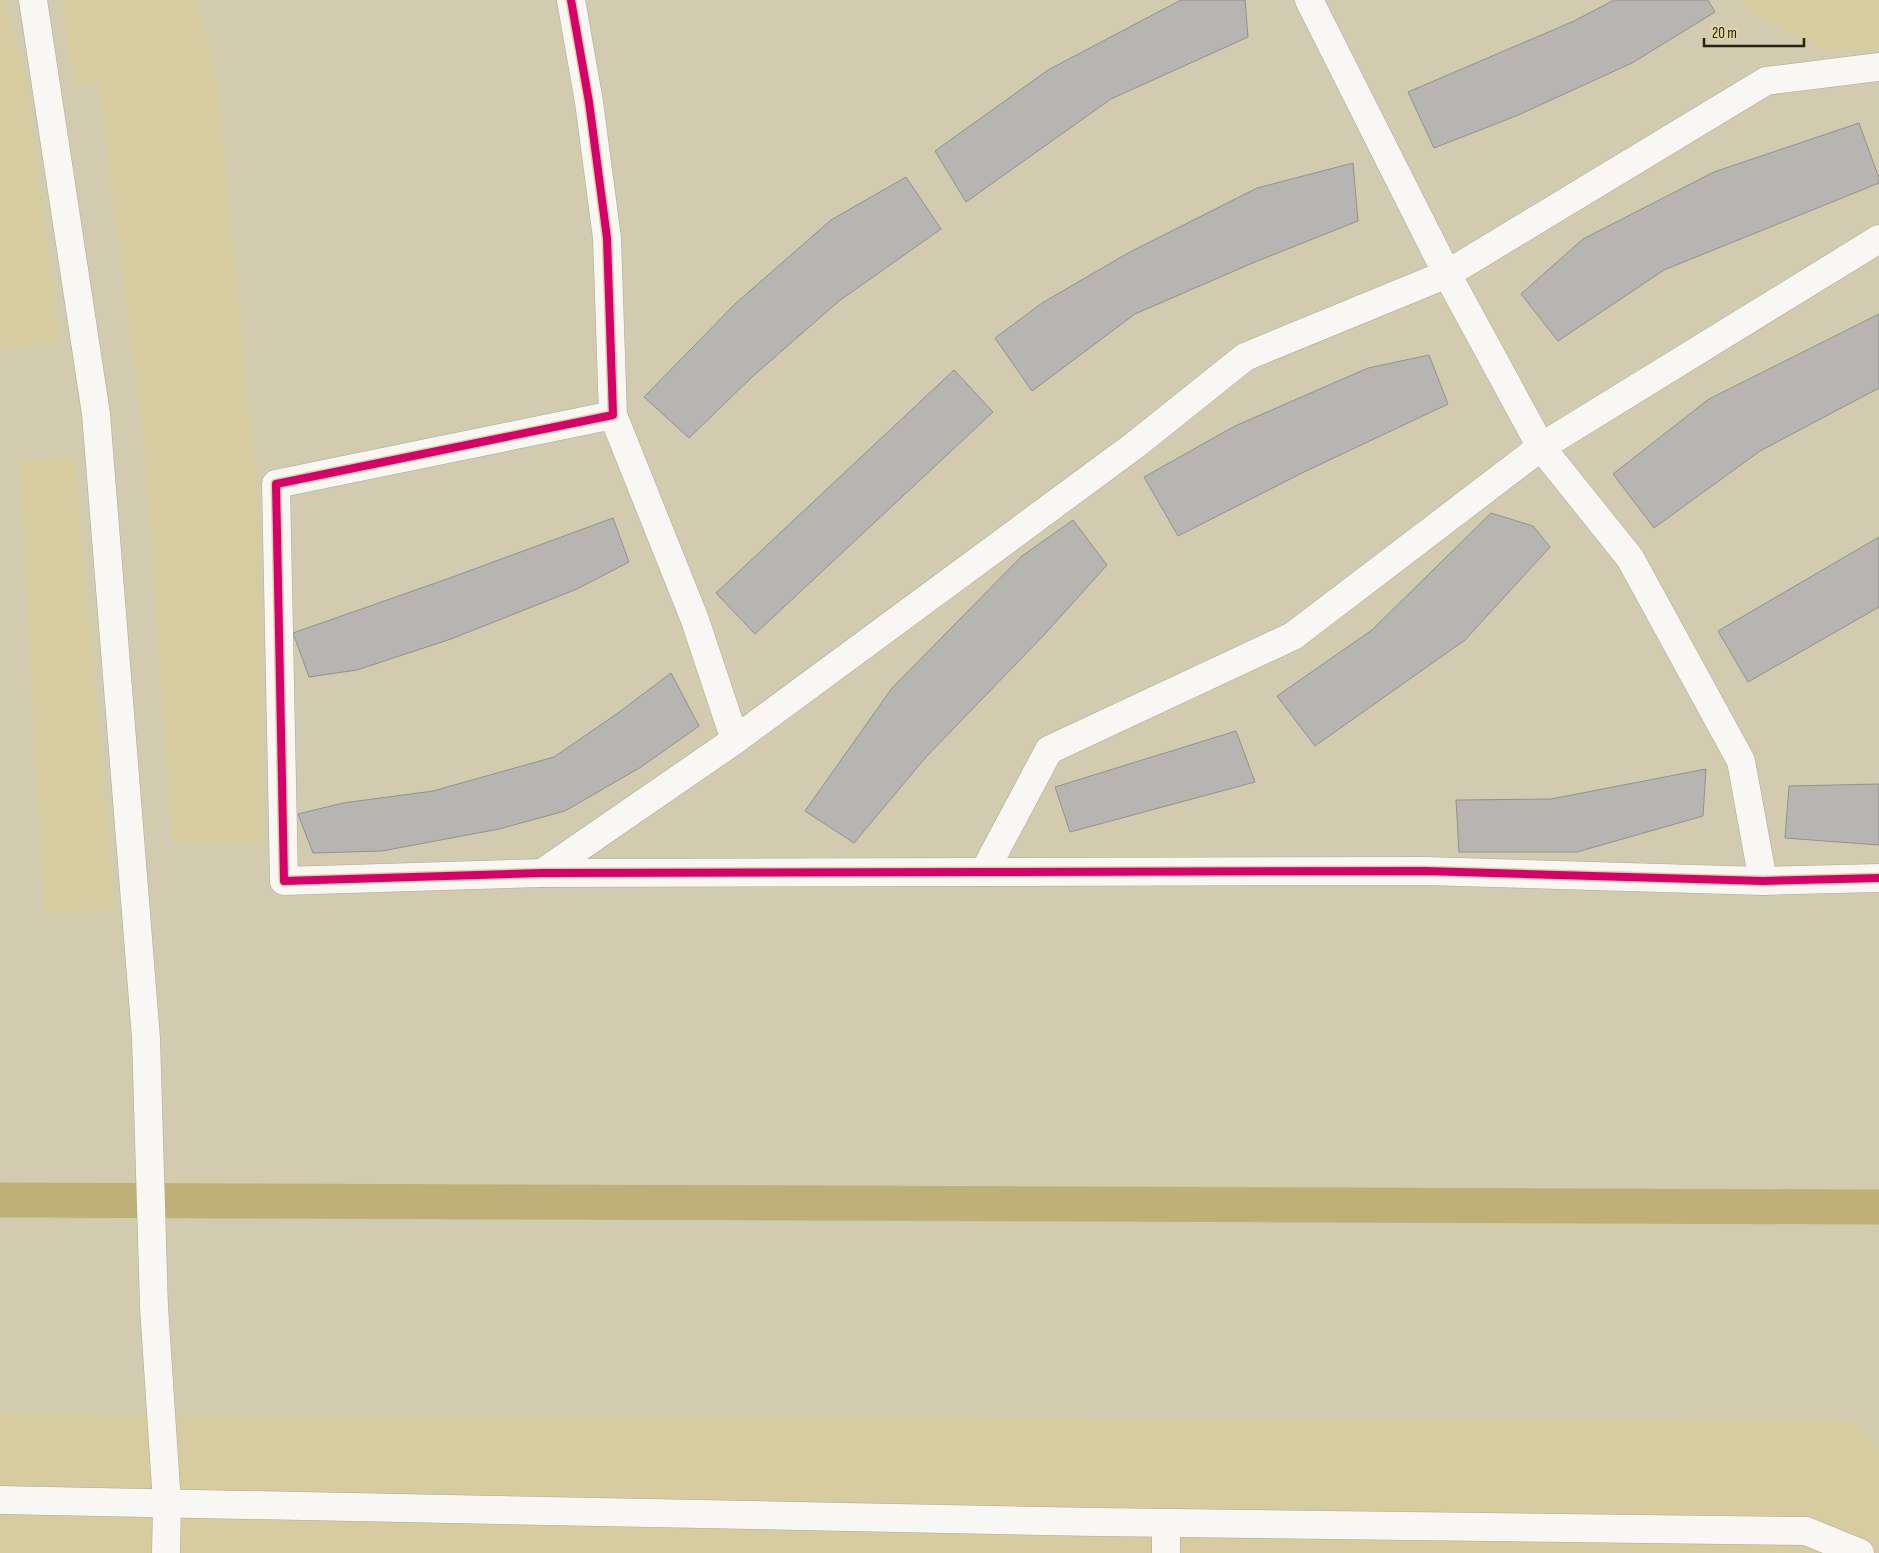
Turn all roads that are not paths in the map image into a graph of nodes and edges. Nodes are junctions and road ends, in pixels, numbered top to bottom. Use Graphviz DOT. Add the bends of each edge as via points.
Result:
graph roads {
  1 [pos="32,0"];
  2 [pos="571,0"];
  3 [pos="1308,0"];
  4 [pos="1879,67"];
  5 [pos="1879,239"];
  6 [pos="1447,274"];
  7 [pos="613,415"];
  8 [pos="1541,447"];
  9 [pos="735,740"];
  10 [pos="984,872"];
  11 [pos="542,873"];
  12 [pos="1879,878"];
  13 [pos="1763,881"];
  14 [pos="0,1500"];
  15 [pos="167,1503"];
  16 [pos="1166,1523"];
  17 [pos="166,1553"];
  18 [pos="1166,1553"];
  19 [pos="1860,1553"];
  1 -- 15 [label="street" via="96,414 146,1038 154,1307"];
  2 -- 7 [label="street" via="589,102 607,238"];
  3 -- 6 [label="street"];
  4 -- 6 [label="street" via="1766,81"];
  5 -- 8 [label="street"];
  6 -- 8 [label="street"];
  6 -- 9 [label="street" via="1245,357 1135,445"];
  7 -- 9 [label="street" via="695,620"];
  7 -- 11 [label="street" via="276,484 284,881"];
  8 -- 10 [label="street" via="1293,636 1049,750"];
  8 -- 13 [label="street" via="1630,558 1741,761"];
  9 -- 11 [label="street"];
  10 -- 11 [label="street"];
  10 -- 13 [label="street" via="1425,872"];
  12 -- 13 [label="street"];
  14 -- 15 [label="street"];
  15 -- 16 [label="street"];
  15 -- 17 [label="street"];
  16 -- 18 [label="street"];
  16 -- 19 [label="street" via="1806,1531"];
}
